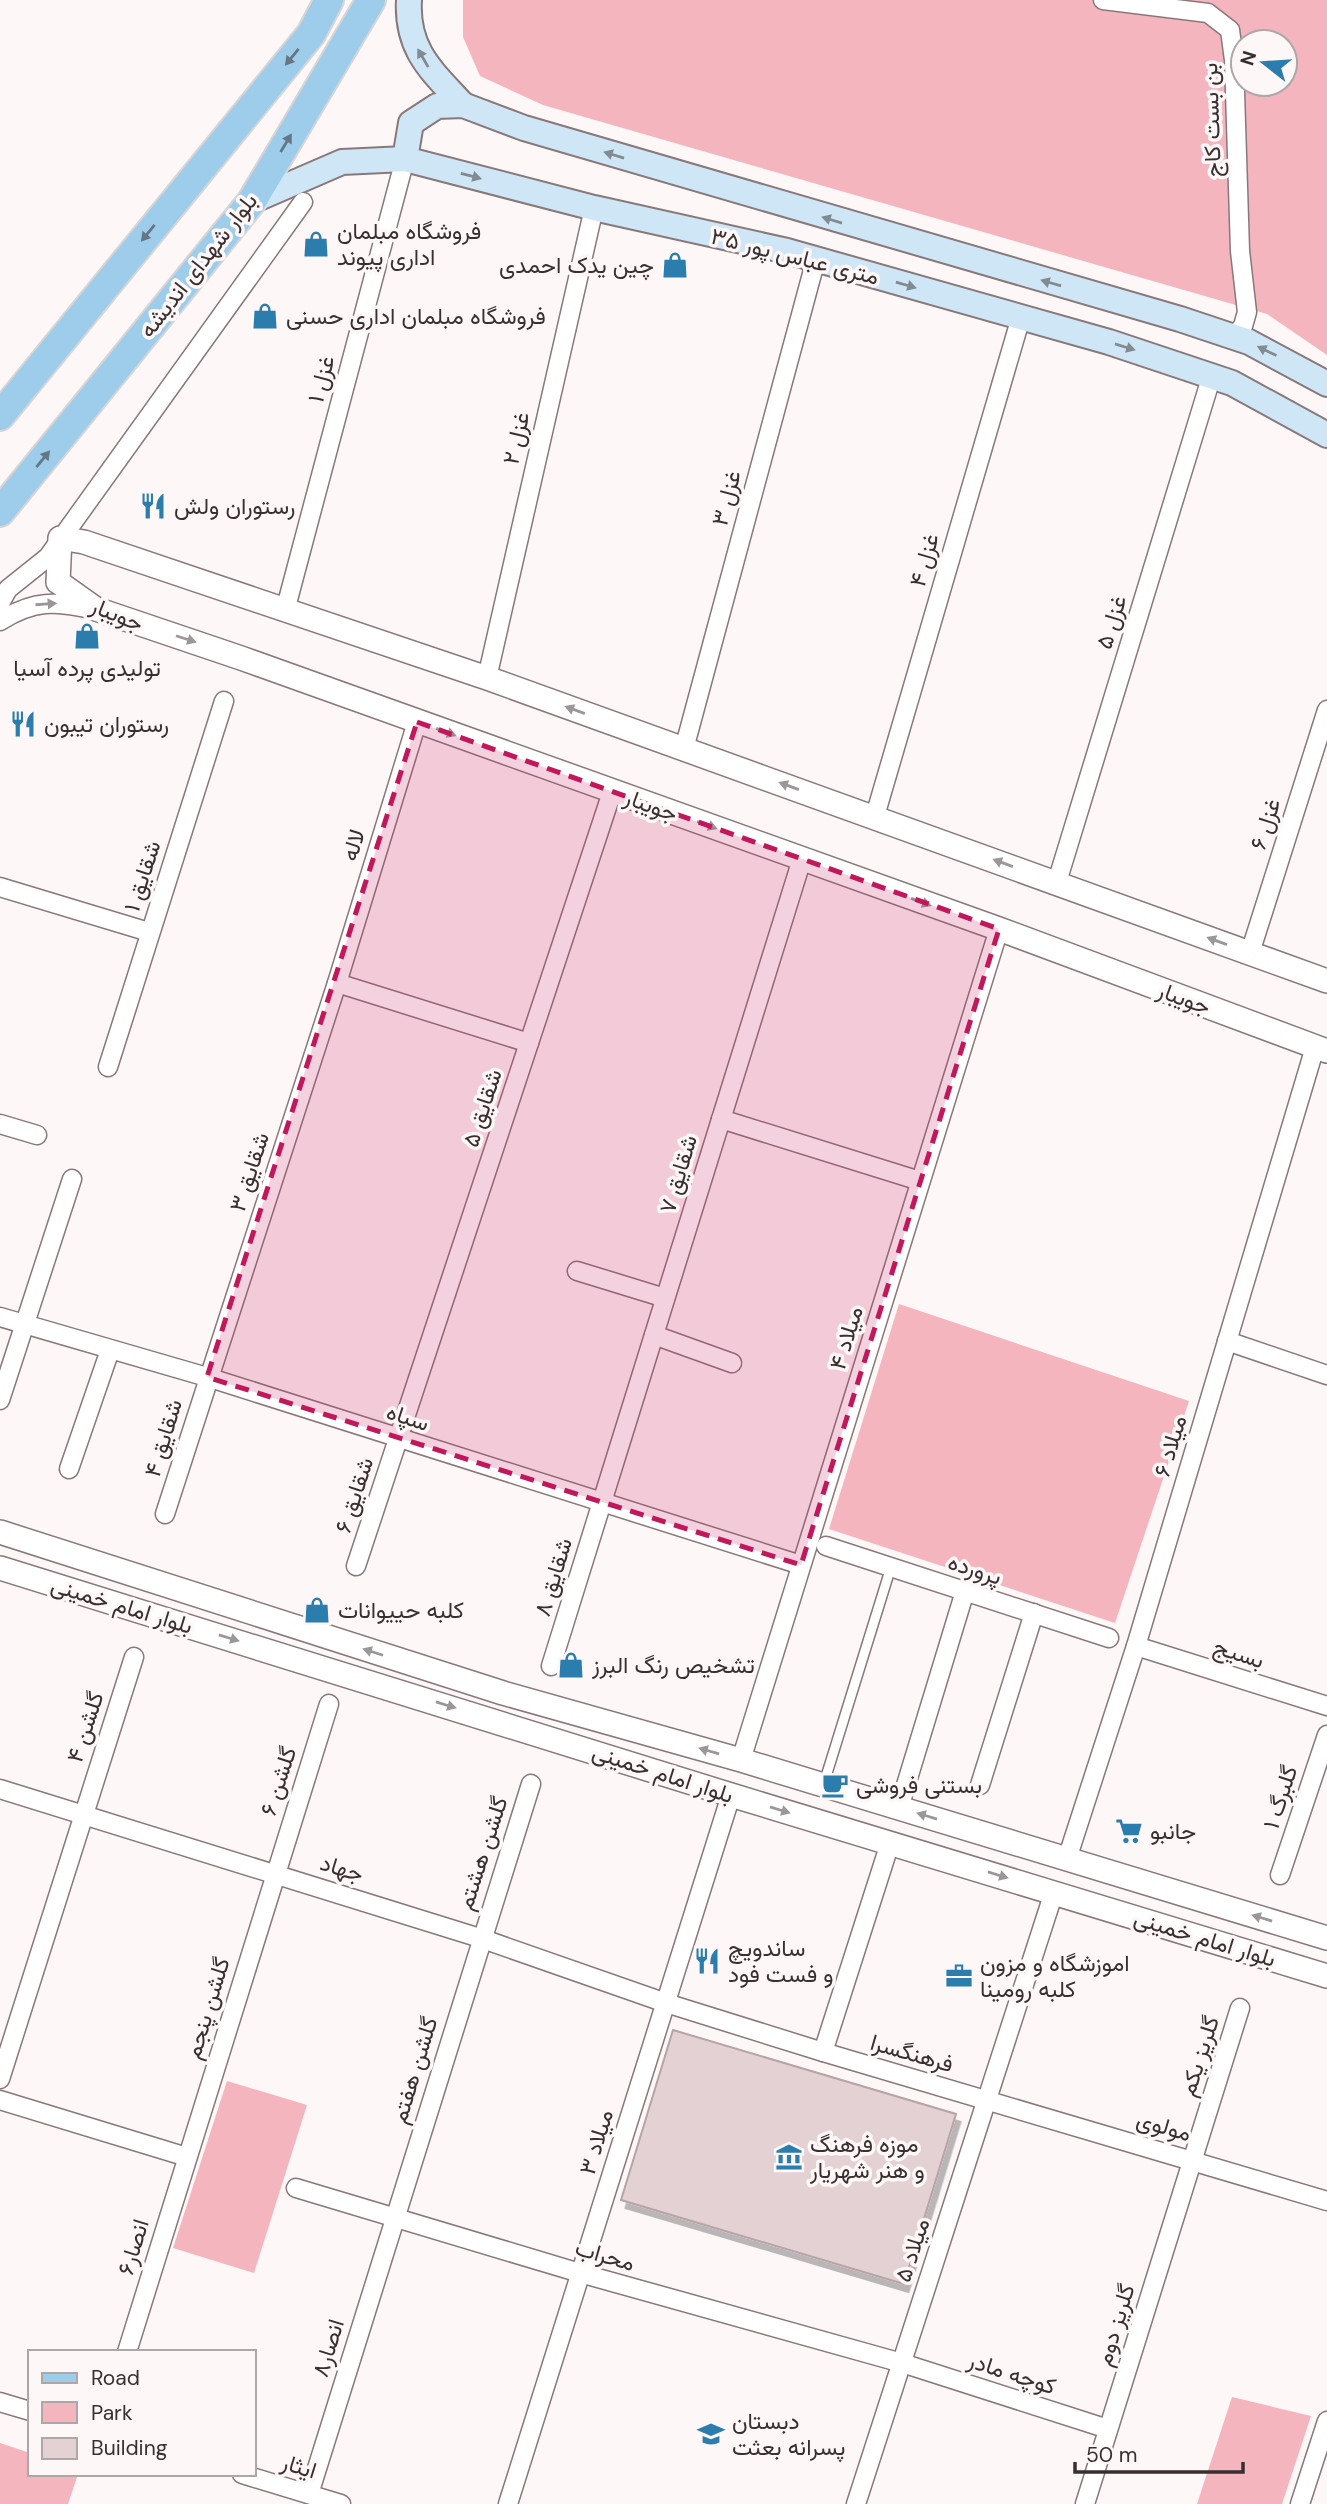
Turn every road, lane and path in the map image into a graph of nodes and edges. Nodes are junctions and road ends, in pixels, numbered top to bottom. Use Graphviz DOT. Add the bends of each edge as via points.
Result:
graph roads {
  1 [pos="329,0"];
  2 [pos="371,0"];
  3 [pos="409,0"];
  4 [pos="1103,0"];
  5 [pos="463,105"];
  6 [pos="405,159"];
  7 [pos="252,201"];
  8 [pos="303,202"];
  9 [pos="594,208"];
  10 [pos="816,259"];
  11 [pos="1021,317"];
  12 [pos="1234,337"];
  13 [pos="36,371"];
  14 [pos="1212,376"];
  15 [pos="1327,384"];
  16 [pos="0,397"];
  17 [pos="0,416"];
  18 [pos="1327,435"];
  19 [pos="0,512"];
  20 [pos="60,538"];
  21 [pos="0,603"];
  22 [pos="96,609"];
  23 [pos="285,611"];
  24 [pos="0,621"];
  25 [pos="487,678"];
  26 [pos="224,701"];
  27 [pos="1327,710"];
  28 [pos="417,722"];
  29 [pos="684,749"];
  30 [pos="612,792"];
  31 [pos="874,816"];
  32 [pos="802,859"];
  33 [pos="1057,882"];
  34 [pos="0,887"];
  35 [pos="999,929"];
  36 [pos="149,932"];
  37 [pos="1250,953"];
  38 [pos="1327,981"];
  39 [pos="337,983"];
  40 [pos="529,1043"];
  41 [pos="1321,1049"];
  42 [pos="108,1067"];
  43 [pos="721,1119"];
  44 [pos="0,1124"];
  45 [pos="37,1135"];
  46 [pos="72,1179"];
  47 [pos="920,1181"];
  48 [pos="578,1271"];
  49 [pos="665,1298"];
  50 [pos="0,1317"];
  51 [pos="27,1325"];
  52 [pos="654,1335"];
  53 [pos="1227,1341"];
  54 [pos="110,1350"];
  55 [pos="732,1363"];
  56 [pos="1327,1375"];
  57 [pos="207,1377"];
  58 [pos="0,1400"];
  59 [pos="398,1439"];
  60 [pos="69,1469"];
  61 [pos="601,1503"];
  62 [pos="165,1514"];
  63 [pos="0,1532"];
  64 [pos="826,1546"];
  65 [pos="802,1565"];
  66 [pos="356,1566"];
  67 [pos="891,1567"];
  68 [pos="0,1568"];
  69 [pos="965,1591"];
  70 [pos="1034,1614"];
  71 [pos="1109,1638"];
  72 [pos="1136,1646"];
  73 [pos="134,1657"];
  74 [pos="551,1666"];
  75 [pos="329,1704"];
  76 [pos="1327,1706"];
  77 [pos="1327,1735"];
  78 [pos="741,1760"];
  79 [pos="531,1784"];
  80 [pos="824,1785"];
  81 [pos="980,1785"];
  82 [pos="0,1789"];
  83 [pos="731,1795"];
  84 [pos="899,1808"];
  85 [pos="83,1812"];
  86 [pos="890,1843"];
  87 [pos="1067,1858"];
  88 [pos="274,1873"];
  89 [pos="1280,1875"];
  90 [pos="1054,1892"];
  91 [pos="480,1938"];
  92 [pos="1327,1938"];
  93 [pos="1327,1976"];
  94 [pos="666,2003"];
  95 [pos="1240,2008"];
  96 [pos="823,2052"];
  97 [pos="0,2079"];
  98 [pos="0,2100"];
  99 [pos="987,2100"];
  100 [pos="187,2157"];
  101 [pos="1191,2160"];
  102 [pos="296,2188"];
  103 [pos="1327,2201"];
  104 [pos="394,2217"];
  105 [pos="580,2273"];
  106 [pos="128,2350"];
  107 [pos="902,2363"];
  108 [pos="0,2402"];
  109 [pos="28,2410"];
  110 [pos="1327,2421"];
  111 [pos="1108,2429"];
  112 [pos="249,2476"];
  113 [pos="309,2494"];
  114 [pos="341,2504"];
  115 [pos="508,2504"];
  116 [pos="856,2504"];
  117 [pos="1085,2504"];
  118 [pos="1300,2504"];
  1 -- 13 [label="main road, one-way" via="311,34"];
  7 -- 2 [label="main road, بلوار شهدای اندیشه, one-way"];
  5 -- 3 [label="main road, one-way" via="420,58 408,14"];
  4 -- 12 [label="street, بن بست کاج" via="1208,13 1230,30 1247,312"];
  5 -- 6 [label="main road" via="437,106 411,123"];
  12 -- 5 [label="main road, ۳۵ متری عباس پور, one-way" via="524,128"];
  6 -- 7 [label="main road, ۳۵ متری عباس پور" via="342,162"];
  6 -- 9 [label="main road, ۳۵ متری عباس پور, one-way"];
  6 -- 23 [label="street, غزل ۱"];
  19 -- 7 [label="main road, بلوار شهدای اندیشه, one-way"];
  8 -- 20 [label="street"];
  9 -- 10 [label="main road, ۳۵ متری عباس پور"];
  9 -- 25 [label="street, غزل ۲"];
  10 -- 11 [label="main road, ۳۵ متری عباس پور, one-way"];
  10 -- 29 [label="street, غزل ۳"];
  11 -- 14 [label="main road, ۳۵ متری عباس پور, one-way"];
  11 -- 31 [label="street, غزل ۴"];
  15 -- 12 [label="main road, ۳۵ متری عباس پور, one-way"];
  13 -- 16 [label="main road"];
  13 -- 17 [label="main road"];
  14 -- 18 [label="main road, ۳۵ متری عباس پور" via="1271,402"];
  14 -- 33 [label="street, غزل ۵"];
  20 -- 21 [label="street" via="48,557 8,589"];
  20 -- 22 [label="street, جویبار" via="58,582"];
  20 -- 23 [label="street" via="84,542"];
  24 -- 22 [label="street, one-way" via="23,607 50,602"];
  22 -- 28 [label="street, جویبار, one-way"];
  23 -- 25 [label="street"];
  29 -- 25 [label="street, one-way"];
  26 -- 36 [label="street, شقایق ۱"];
  27 -- 37 [label="street, غزل ۶"];
  28 -- 30 [label="street, جویبار, one-way"];
  28 -- 39 [label="street, لاله"];
  31 -- 29 [label="street, one-way"];
  30 -- 32 [label="street, جویبار, one-way"];
  30 -- 40 [label="street, شقایق ۵"];
  33 -- 31 [label="street, one-way"];
  32 -- 35 [label="street, جویبار, one-way"];
  32 -- 43 [label="street, شقایق ۷"];
  37 -- 33 [label="street, one-way"];
  34 -- 36 [label="street"];
  35 -- 41 [label="street, جویبار"];
  35 -- 47 [label="street, میلاد ۴"];
  36 -- 42 [label="street, شقایق ۱"];
  37 -- 38 [label="street"];
  39 -- 40 [label="street"];
  39 -- 57 [label="street, شقایق ۳"];
  40 -- 59 [label="street, شقایق ۵"];
  41 -- 53 [label="street, میلاد ۶"];
  43 -- 47 [label="street"];
  43 -- 49 [label="street, شقایق ۷"];
  44 -- 45 [label="street"];
  46 -- 51 [label="street"];
  47 -- 65 [label="street, میلاد ۴"];
  48 -- 49 [label="street"];
  49 -- 52 [label="street, شقایق ۷"];
  50 -- 51 [label="street, سپاه"];
  51 -- 54 [label="street, سپاه"];
  51 -- 58 [label="street"];
  52 -- 55 [label="street"];
  52 -- 61 [label="street, شقایق ۷"];
  53 -- 56 [label="street"];
  53 -- 72 [label="street, میلاد ۶"];
  54 -- 57 [label="street, سپاه"];
  54 -- 60 [label="street"];
  57 -- 59 [label="street, سپاه"];
  57 -- 62 [label="street, شقایق ۴"];
  59 -- 61 [label="street, سپاه"];
  59 -- 66 [label="street, شقایق ۶"];
  61 -- 65 [label="street, سپاه"];
  61 -- 74 [label="street, شقایق ۸"];
  78 -- 63 [label="street, بلوار امام خمینی, one-way" via="503,1693"];
  64 -- 67 [label="street, پرورده"];
  65 -- 78 [label="street, میلاد ۴"];
  67 -- 69 [label="street, پرورده"];
  67 -- 80 [label="lane"];
  68 -- 83 [label="street, بلوار امام خمینی, one-way"];
  69 -- 70 [label="street, پرورده"];
  69 -- 84 [label="street"];
  70 -- 71 [label="street, پرورده"];
  70 -- 81 [label="street"];
  72 -- 76 [label="street, بسیج"];
  72 -- 87 [label="street, میلاد ۶"];
  73 -- 85 [label="street, گلشن ۴"];
  75 -- 88 [label="street, گلشن ۶"];
  77 -- 89 [label="street, گلبرگ ۱"];
  78 -- 80 [label="street, بلوار امام خمینی"];
  78 -- 83 [label="street"];
  79 -- 91 [label="street, گلشن هشتم"];
  80 -- 84 [label="street, بلوار امام خمینی"];
  82 -- 85 [label="street, جهاد"];
  83 -- 86 [label="street, بلوار امام خمینی, one-way"];
  83 -- 94 [label="street, میلاد ۳"];
  87 -- 84 [label="street, بلوار امام خمینی, one-way"];
  85 -- 88 [label="street, جهاد"];
  85 -- 97 [label="street, گلشن ۴"];
  86 -- 90 [label="street, بلوار امام خمینی, one-way"];
  86 -- 96 [label="street"];
  87 -- 90 [label="street"];
  92 -- 87 [label="street, بلوار امام خمینی, one-way"];
  88 -- 91 [label="street, جهاد"];
  88 -- 100 [label="street, گلشن پنجم"];
  90 -- 93 [label="street, بلوار امام خمینی"];
  90 -- 99 [label="street, میلاد ۵"];
  91 -- 94 [label="street, جهاد"];
  91 -- 104 [label="street, گلشن هفتم"];
  94 -- 96 [label="street, فرهنگسرا"];
  94 -- 105 [label="street, میلاد ۳"];
  95 -- 101 [label="street, گلریز یکم"];
  96 -- 99 [label="street, فرهنگسرا"];
  98 -- 100 [label="street"];
  99 -- 101 [label="street, مولوی"];
  99 -- 107 [label="street, میلاد ۵"];
  100 -- 106 [label="street, انصار۶"];
  101 -- 103 [label="street, مولوی"];
  101 -- 111 [label="street, گلریز دوم"];
  102 -- 104 [label="street, محراب"];
  104 -- 105 [label="street, محراب"];
  104 -- 113 [label="street, انصار۸"];
  105 -- 107 [label="street, محراب"];
  105 -- 115 [label="street, میلاد ۳"];
  107 -- 111 [label="street, کوچه مادر"];
  107 -- 116 [label="street, میلاد ۵"];
  108 -- 109 [label="street"];
  110 -- 118 [label="street"];
  111 -- 117 [label="street, گلریز دوم"];
  112 -- 113 [label="street, ایثار"];
  113 -- 114 [label="street, ایثار"];
}
